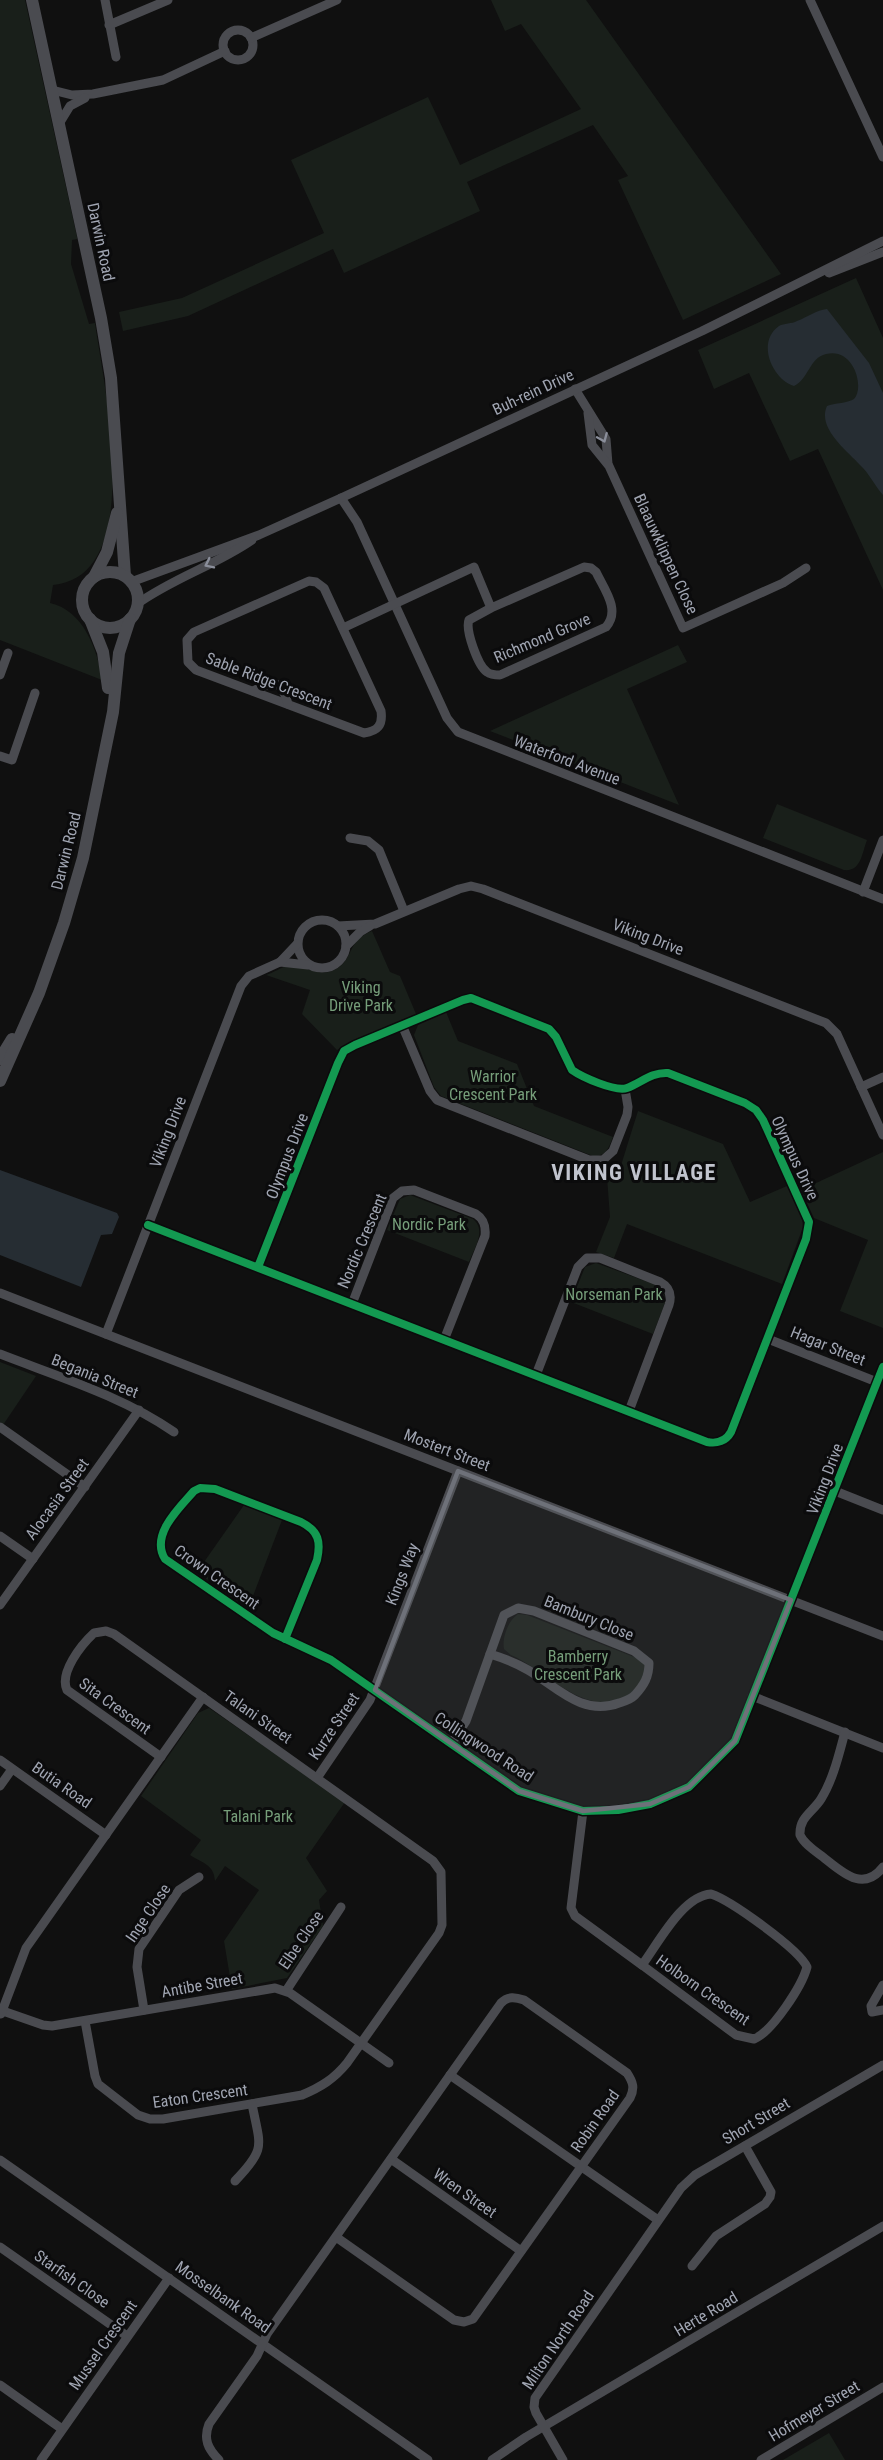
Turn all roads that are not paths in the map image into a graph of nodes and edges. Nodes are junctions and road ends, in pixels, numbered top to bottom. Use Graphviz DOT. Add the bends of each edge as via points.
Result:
graph roads {
  1 [pos="32,0"];
  2 [pos="105,0"];
  3 [pos="168,0"];
  4 [pos="337,0"];
  5 [pos="810,0"];
  6 [pos="109,25"];
  7 [pos="251,38"];
  8 [pos="225,51"];
  9 [pos="116,57"];
  10 [pos="52,90"];
  11 [pos="93,94"];
  12 [pos="59,124"];
  13 [pos="883,157"];
  14 [pos="883,241"];
  15 [pos="883,252"];
  16 [pos="818,275"];
  17 [pos="575,389"];
  18 [pos="588,413"];
  19 [pos="609,466"];
  20 [pos="120,493"];
  21 [pos="345,496"];
  22 [pos="259,535"];
  23 [pos="806,568"];
  24 [pos="94,577"];
  25 [pos="128,579"];
  26 [pos="137,604"];
  27 [pos="395,604"];
  28 [pos="491,608"];
  29 [pos="90,619"];
  30 [pos="130,619"];
  31 [pos="343,628"];
  32 [pos="8,653"];
  33 [pos="0,675"];
  34 [pos="253,691"];
  35 [pos="35,693"];
  36 [pos="288,704"];
  37 [pos="0,756"];
  38 [pos="350,838"];
  39 [pos="883,840"];
  40 [pos="863,892"];
  41 [pos="883,899"];
  42 [pos="404,911"];
  43 [pos="375,924"];
  44 [pos="338,926"];
  45 [pos="297,944"];
  46 [pos="346,946"];
  47 [pos="280,962"];
  48 [pos="309,965"];
  49 [pos="402,1025"];
  50 [pos="0,1059"];
  51 [pos="883,1077"];
  52 [pos="0,1081"];
  53 [pos="861,1087"];
  54 [pos="625,1089"];
  55 [pos="883,1135"];
  56 [pos="148,1225"];
  57 [pos="258,1267"];
  58 [pos="0,1293"];
  59 [pos="352,1304"];
  60 [pos="106,1334"];
  61 [pos="768,1339"];
  62 [pos="444,1340"];
  63 [pos="0,1354"];
  64 [pos="883,1367"];
  65 [pos="536,1375"];
  66 [pos="877,1382"];
  67 [pos="139,1410"];
  68 [pos="629,1411"];
  69 [pos="0,1427"];
  70 [pos="174,1432"];
  71 [pos="459,1471"];
  72 [pos="85,1487"];
  73 [pos="835,1491"];
  74 [pos="883,1510"];
  75 [pos="0,1536"];
  76 [pos="33,1559"];
  77 [pos="791,1600"];
  78 [pos="0,1605"];
  79 [pos="883,1636"];
  80 [pos="285,1639"];
  81 [pos="490,1654"];
  82 [pos="375,1690"];
  83 [pos="752,1696"];
  84 [pos="203,1697"];
  85 [pos="845,1732"];
  86 [pos="451,1744"];
  87 [pos="883,1748"];
  88 [pos="160,1757"];
  89 [pos="0,1760"];
  90 [pos="12,1768"];
  91 [pos="317,1778"];
  92 [pos="0,1786"];
  93 [pos="583,1811"];
  94 [pos="106,1835"];
  95 [pos="883,1867"];
  96 [pos="199,1877"];
  97 [pos="341,1907"];
  98 [pos="642,1965"];
  99 [pos="883,1985"];
  100 [pos="286,1991"];
  101 [pos="144,2010"];
  102 [pos="883,2010"];
  103 [pos="1,2012"];
  104 [pos="85,2021"];
  105 [pos="361,2043"];
  106 [pos="389,2063"];
  107 [pos="883,2065"];
  108 [pos="450,2075"];
  109 [pos="252,2104"];
  110 [pos="745,2145"];
  111 [pos="391,2159"];
  112 [pos="0,2160"];
  113 [pos="581,2167"];
  114 [pos="235,2181"];
  115 [pos="658,2220"];
  116 [pos="883,2226"];
  117 [pos="336,2237"];
  118 [pos="0,2247"];
  119 [pos="521,2251"];
  120 [pos="692,2266"];
  121 [pos="169,2278"];
  122 [pos="128,2336"];
  123 [pos="262,2344"];
  124 [pos="0,2385"];
  125 [pos="883,2387"];
  126 [pos="544,2428"];
  127 [pos="62,2430"];
  128 [pos="41,2460"];
  129 [pos="219,2460"];
  130 [pos="428,2460"];
  131 [pos="492,2460"];
  132 [pos="563,2460"];
  133 [pos="761,2460"];
  1 -- 10 [label="street, Darwin Road"];
  2 -- 6 [label="street"];
  3 -- 6 [label="street"];
  4 -- 7 [label="street"];
  5 -- 13 [label="street"];
  6 -- 9 [label="street"];
  7 -- 8 [label="street" via="243,31 232,32 224,40"];
  7 -- 8 [label="street" via="253,50 245,58 234,59"];
  8 -- 11 [label="street" via="163,80"];
  10 -- 11 [label="street" via="72,95"];
  10 -- 12 [label="street, Darwin Road"];
  11 -- 12 [label="street" via="69,106"];
  12 -- 20 [label="street, Darwin Road" via="111,378"];
  14 -- 16 [label="street, Buh-rein Drive"];
  15 -- 16 [label="street, Buh-rein Drive"];
  16 -- 17 [label="street, Buh-rein Drive"];
  17 -- 18 [label="street, Blaauwklippen Close"];
  17 -- 21 [label="street, Buh-rein Drive"];
  18 -- 19 [label="street, Blaauwklippen Close, one-way" via="606,439"];
  18 -- 19 [label="street, Blaauwklippen Close" via="592,445"];
  19 -- 23 [label="street, Blaauwklippen Close" via="684,628 783,583"];
  20 -- 24 [label="street, Darwin Road" via="107,552"];
  20 -- 25 [label="street, Darwin Road"];
  21 -- 22 [label="street, Buh-rein Drive"];
  21 -- 27 [label="street, Waterford Avenue"];
  22 -- 25 [label="street, Buh-rein Drive"];
  22 -- 26 [label="street, Buh-rein Drive, one-way"];
  24 -- 25 [label="street" via="110,572"];
  24 -- 29 [label="street" via="82,597"];
  25 -- 26 [label="street" via="135,588"];
  26 -- 30 [label="street"];
  27 -- 28 [label="street" via="474,567"];
  27 -- 31 [label="street"];
  27 -- 40 [label="street, Waterford Avenue" via="447,718 463,735"];
  28 -- 28 [label="street, Richmond Grove" via="584,567 596,572 613,610 606,627 493,675 483,670 467,631 474,616"];
  29 -- 30 [label="street" via="114,627"];
  29 -- 50 [label="street, Darwin Road" via="103,652 108,687 93,780 59,918 15,1034"];
  30 -- 52 [label="street, Darwin Road" via="119,653 113,712 83,858 39,993"];
  31 -- 34 [label="street, Sable Ridge Crescent" via="324,588 309,581 194,632 187,640 187,651 188,662 196,670"];
  31 -- 36 [label="street, Sable Ridge Crescent" via="381,711 379,728 364,733"];
  32 -- 33 [label="street"];
  34 -- 36 [label="street, Sable Ridge Crescent"];
  34 -- 36 [label="street" via="275,683 282,688"];
  35 -- 37 [label="street" via="12,760"];
  38 -- 42 [label="street" via="368,841 379,850"];
  39 -- 40 [label="street"];
  40 -- 41 [label="street, Waterford Avenue"];
  42 -- 43 [label="street, Viking Drive"];
  42 -- 53 [label="street, Viking Drive" via="465,887 494,893 826,1023 837,1034"];
  43 -- 44 [label="street, Viking Drive"];
  43 -- 46 [label="street"];
  44 -- 45 [label="street" via="324,920 310,922 301,931"];
  44 -- 46 [label="street"];
  45 -- 47 [label="street, Viking Drive"];
  45 -- 48 [label="street"];
  46 -- 48 [label="street" via="333,966"];
  47 -- 48 [label="street"];
  47 -- 56 [label="street, Viking Drive" via="249,976 241,986"];
  49 -- 54 [label="street, Olympus Drive" via="463,1000 476,999 545,1026 556,1037 572,1070"];
  49 -- 54 [label="street" via="437,1100 589,1160 603,1160 613,1151 628,1111"];
  49 -- 57 [label="street, Olympus Drive" via="349,1047 340,1057"];
  51 -- 53 [label="street"];
  53 -- 55 [label="street, Viking Drive"];
  54 -- 61 [label="street, Olympus Drive" via="655,1074 668,1073 745,1103 760,1115 807,1215 809,1229"];
  56 -- 57 [label="street, Olympus Drive"];
  56 -- 60 [label="street, Viking Drive"];
  57 -- 59 [label="street, Olympus Drive"];
  58 -- 60 [label="street, Mostert Street"];
  59 -- 62 [label="street, Olympus Drive"];
  59 -- 62 [label="street, Nordic Crescent" via="393,1198 402,1191 414,1190 476,1214 485,1227 484,1236"];
  60 -- 71 [label="street, Mostert Street"];
  61 -- 66 [label="street, Hagar Street"];
  61 -- 68 [label="street, Olympus Drive" via="731,1432 723,1440 707,1442"];
  62 -- 65 [label="street, Olympus Drive"];
  63 -- 67 [label="street, Begania Street"];
  64 -- 66 [label="street, Viking Drive"];
  65 -- 68 [label="street, Olympus Drive"];
  65 -- 68 [label="street" via="579,1267 587,1258 600,1258 660,1282 671,1295"];
  66 -- 73 [label="street, Viking Drive"];
  67 -- 70 [label="street, Begania Street"];
  67 -- 72 [label="street, Alocasia Street"];
  69 -- 72 [label="street"];
  71 -- 77 [label="street, Mostert Street"];
  71 -- 82 [label="street, Kings Way"];
  72 -- 76 [label="street, Alocasia Street"];
  73 -- 74 [label="street"];
  73 -- 77 [label="street, Viking Drive"];
  75 -- 76 [label="street"];
  76 -- 78 [label="street, Alocasia Street"];
  77 -- 79 [label="street, Mostert Street"];
  77 -- 83 [label="street, Collingwood Road"];
  80 -- 80 [label="street, Crown Crescent" via="161,1553 161,1534 194,1491 215,1489 302,1522 318,1536 317,1560"];
  80 -- 82 [label="street, Crown Crescent" via="331,1660"];
  81 -- 81 [label="street, Bambury Close" via="504,1615 518,1608 634,1651 649,1663 649,1672 631,1698 609,1707 593,1707 556,1692 530,1671"];
  81 -- 86 [label="street, Bambury Close" via="466,1721"];
  82 -- 86 [label="street, Collingwood Road"];
  82 -- 91 [label="street, Kurze Street"];
  83 -- 85 [label="street"];
  83 -- 93 [label="street, Collingwood Road" via="735,1741 689,1787 650,1804"];
  84 -- 88 [label="street, Talani Street"];
  84 -- 88 [label="street, Sita Crescent" via="110,1632 90,1636 72,1661 64,1678 69,1693"];
  84 -- 91 [label="street, Talani Street"];
  85 -- 87 [label="street"];
  85 -- 95 [label="street" via="821,1799 804,1817 800,1835 851,1878 866,1879"];
  86 -- 93 [label="street, Collingwood Road" via="519,1791"];
  88 -- 94 [label="street, Talani Street"];
  89 -- 90 [label="street, Butia Road"];
  90 -- 92 [label="street"];
  90 -- 94 [label="street, Butia Road"];
  91 -- 105 [label="street, Talani Street" via="433,1861 441,1872 441,1929"];
  93 -- 98 [label="street, Holborn Crescent" via="571,1908 575,1916"];
  94 -- 103 [label="street, Talani Street" via="26,1948"];
  96 -- 101 [label="street, Inge Close" via="179,1890 139,1949 137,1967"];
  97 -- 100 [label="street, Elbe Close"];
  98 -- 98 [label="street, Holborn Crescent" via="736,2035 750,2039 768,2031 803,1980 807,1967 797,1952 711,1894 685,1906"];
  99 -- 102 [label="street" via="871,2006 872,2012"];
  100 -- 101 [label="street, Antibe Street" via="270,1988"];
  100 -- 105 [label="street"];
  101 -- 104 [label="street, Antibe Street"];
  103 -- 104 [label="street, Antibe Street" via="48,2026"];
  104 -- 109 [label="street, Eaton Crescent" via="98,2084 138,2115 156,2120"];
  105 -- 106 [label="street"];
  105 -- 109 [label="street, Eaton Crescent" via="337,2075 322,2087 302,2095"];
  107 -- 110 [label="street, Short Street"];
  108 -- 111 [label="street, Robin Road"];
  108 -- 113 [label="street"];
  108 -- 113 [label="street, Robin Road" via="501,2004 509,1998 524,2000 632,2080 630,2098"];
  109 -- 114 [label="street" via="258,2152"];
  110 -- 115 [label="street, Short Street" via="695,2175"];
  110 -- 120 [label="street" via="771,2192 770,2197 716,2236"];
  111 -- 117 [label="street, Robin Road"];
  111 -- 119 [label="street, Wren Street"];
  112 -- 121 [label="street, Mosselbank Road"];
  113 -- 115 [label="street"];
  113 -- 119 [label="street, Robin Road"];
  115 -- 126 [label="street, Milton North Road" via="540,2388 534,2407"];
  116 -- 126 [label="street, Herte Road"];
  117 -- 119 [label="street, Robin Road" via="460,2322 477,2314"];
  117 -- 123 [label="street, Robin Road"];
  118 -- 122 [label="street, Starfish Close"];
  121 -- 122 [label="street, Mussel Crescent"];
  121 -- 123 [label="street, Mosselbank Road"];
  122 -- 127 [label="street, Mussel Crescent"];
  123 -- 129 [label="street, Robin Road" via="207,2430 207,2445"];
  123 -- 130 [label="street, Mosselbank Road"];
  124 -- 127 [label="street"];
  125 -- 133 [label="street, Hofmeyer Street"];
  126 -- 131 [label="street"];
  126 -- 132 [label="street, Milton North Road"];
  127 -- 128 [label="street, Mussel Crescent"];
}
